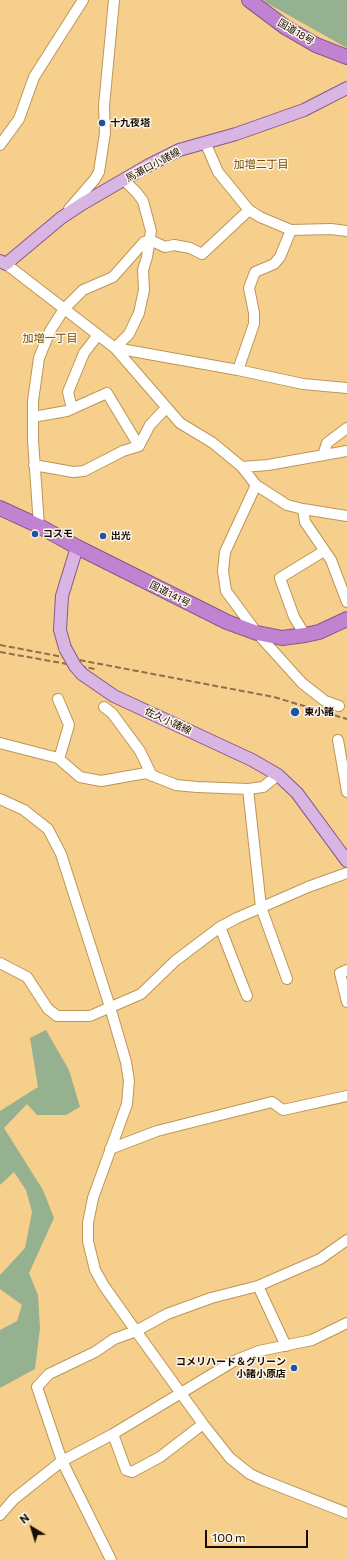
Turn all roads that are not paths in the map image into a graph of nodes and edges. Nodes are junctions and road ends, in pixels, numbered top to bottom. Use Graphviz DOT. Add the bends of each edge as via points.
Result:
graph roads {
  1 [pos="82,0"];
  2 [pos="114,0"];
  3 [pos="249,0"];
  4 [pos="347,57"];
  5 [pos="347,88"];
  6 [pos="205,142"];
  7 [pos="0,145"];
  8 [pos="124,180"];
  9 [pos="249,210"];
  10 [pos="61,218"];
  11 [pos="291,230"];
  12 [pos="347,231"];
  13 [pos="150,240"];
  14 [pos="3,262"];
  15 [pos="64,309"];
  16 [pos="98,335"];
  17 [pos="115,348"];
  18 [pos="238,370"];
  19 [pos="347,388"];
  20 [pos="166,408"];
  21 [pos="72,409"];
  22 [pos="33,417"];
  23 [pos="347,428"];
  24 [pos="139,446"];
  25 [pos="347,451"];
  26 [pos="323,455"];
  27 [pos="34,465"];
  28 [pos="242,467"];
  29 [pos="256,485"];
  30 [pos="0,508"];
  31 [pos="303,509"];
  32 [pos="347,516"];
  33 [pos="39,526"];
  34 [pos="77,547"];
  35 [pos="324,551"];
  36 [pos="347,602"];
  37 [pos="347,619"];
  38 [pos="257,633"];
  39 [pos="305,635"];
  40 [pos="58,699"];
  41 [pos="339,706"];
  42 [pos="104,707"];
  43 [pos="338,740"];
  44 [pos="0,743"];
  45 [pos="59,760"];
  46 [pos="278,775"];
  47 [pos="152,776"];
  48 [pos="248,789"];
  49 [pos="347,792"];
  50 [pos="0,799"];
  51 [pos="347,861"];
  52 [pos="347,872"];
  53 [pos="261,907"];
  54 [pos="220,927"];
  55 [pos="0,963"];
  56 [pos="347,970"];
  57 [pos="287,979"];
  58 [pos="246,996"];
  59 [pos="347,1002"];
  60 [pos="110,1007"];
  61 [pos="347,1096"];
  62 [pos="110,1149"];
  63 [pos="347,1240"];
  64 [pos="258,1286"];
  65 [pos="347,1323"];
  66 [pos="136,1331"];
  67 [pos="286,1346"];
  68 [pos="181,1394"];
  69 [pos="202,1424"];
  70 [pos="113,1434"];
  71 [pos="62,1461"];
  72 [pos="347,1514"];
  73 [pos="0,1515"];
  74 [pos="111,1560"];
  1 -- 7 [label="street" via="34,77 19,119"];
  2 -- 10 [label="street" via="104,106 105,133 98,172 95,179"];
  3 -- 4 [label="highway, 国道18号" via="316,45"];
  5 -- 6 [label="main road, 馬瀬口小諸線" via="304,110"];
  6 -- 8 [label="main road, 馬瀬口小諸線" via="179,150"];
  6 -- 9 [label="street" via="218,172"];
  8 -- 10 [label="main road, 馬瀬口小諸線"];
  8 -- 13 [label="street" via="143,201"];
  9 -- 11 [label="street"];
  9 -- 13 [label="street" via="202,254 190,248 174,245 165,247"];
  10 -- 14 [label="main road, 馬瀬口小諸線"];
  11 -- 12 [label="street"];
  11 -- 18 [label="street" via="280,257 274,264 255,272 249,288 254,324"];
  13 -- 15 [label="street" via="144,242 113,277 83,290"];
  13 -- 17 [label="street" via="143,270 144,290 139,313 129,334"];
  14 -- 15 [label="street"];
  15 -- 16 [label="street"];
  15 -- 22 [label="street" via="50,331 39,358"];
  16 -- 17 [label="street"];
  16 -- 21 [label="street" via="84,353 68,392"];
  17 -- 18 [label="street"];
  17 -- 20 [label="street"];
  18 -- 19 [label="street" via="303,384"];
  20 -- 24 [label="street" via="150,425"];
  20 -- 28 [label="street" via="180,423 213,443"];
  21 -- 22 [label="street"];
  21 -- 24 [label="street" via="107,393"];
  22 -- 27 [label="street"];
  23 -- 26 [label="street" via="327,443"];
  24 -- 27 [label="street" via="123,451 84,471 73,472"];
  25 -- 26 [label="street"];
  26 -- 28 [label="street"];
  27 -- 33 [label="street"];
  28 -- 29 [label="street"];
  29 -- 31 [label="street" via="287,505"];
  29 -- 38 [label="street" via="225,552 223,571 226,591"];
  30 -- 33 [label="highway, 国道141号"];
  31 -- 32 [label="street"];
  31 -- 35 [label="street" via="305,522"];
  33 -- 34 [label="highway, 国道141号"];
  34 -- 38 [label="highway, 国道141号" via="227,622"];
  34 -- 46 [label="main road, 佐久小諸線, bridge" via="62,596 60,630 65,648 82,674 114,696 252,760"];
  35 -- 36 [label="street" via="331,560"];
  35 -- 39 [label="street" via="280,578 294,617"];
  37 -- 39 [label="highway, 国道141号" via="319,632"];
  38 -- 39 [label="highway, 国道141号" via="282,638"];
  38 -- 41 [label="street" via="302,683 325,701"];
  40 -- 45 [label="street" via="69,725"];
  42 -- 47 [label="street" via="112,713 140,751"];
  43 -- 49 [label="street"];
  44 -- 45 [label="street"];
  45 -- 47 [label="street" via="80,777 101,781 146,774"];
  46 -- 48 [label="street" via="263,787"];
  46 -- 51 [label="main road, 佐久小諸線" via="298,793"];
  47 -- 48 [label="street" via="176,785 197,788"];
  48 -- 53 [label="street"];
  50 -- 60 [label="street" via="24,810 48,829 61,854"];
  52 -- 53 [label="street"];
  53 -- 54 [label="street"];
  53 -- 57 [label="street"];
  54 -- 58 [label="street"];
  54 -- 60 [label="street" via="175,961 141,994"];
  55 -- 60 [label="street" via="27,977 48,1009 57,1016 90,1016"];
  56 -- 59 [label="street" via="340,973"];
  60 -- 62 [label="street" via="129,1081 127,1104"];
  61 -- 62 [label="street" via="282,1110 272,1102 157,1132"];
  62 -- 66 [label="street" via="93,1198 88,1223 88,1240 95,1270"];
  63 -- 64 [label="street" via="320,1259"];
  64 -- 66 [label="street" via="211,1298 167,1314"];
  64 -- 67 [label="street"];
  65 -- 67 [label="street" via="312,1340"];
  66 -- 68 [label="street"];
  66 -- 71 [label="street" via="114,1339 95,1352 49,1374 37,1387"];
  67 -- 68 [label="street" via="243,1357"];
  68 -- 69 [label="street"];
  68 -- 70 [label="street"];
  69 -- 70 [label="street" via="160,1457 132,1472 126,1470"];
  69 -- 72 [label="street" via="230,1458 250,1474"];
  70 -- 71 [label="street"];
  71 -- 73 [label="street" via="14,1499"];
  71 -- 74 [label="street"];
}
